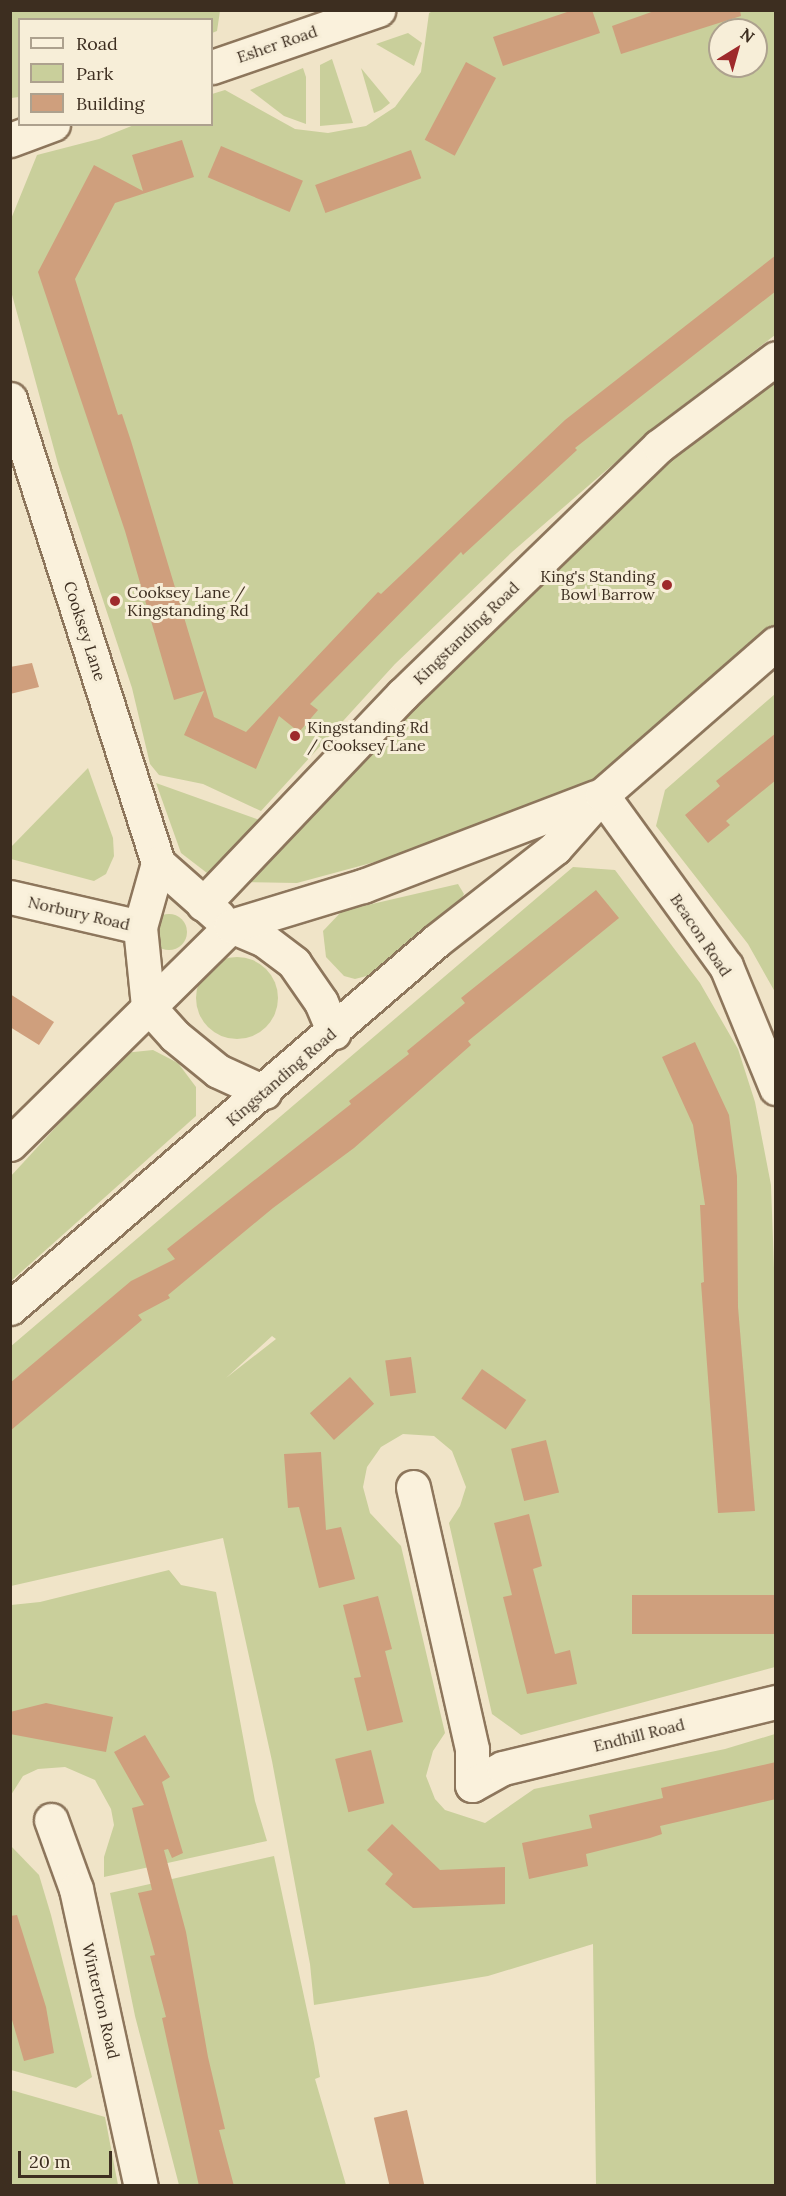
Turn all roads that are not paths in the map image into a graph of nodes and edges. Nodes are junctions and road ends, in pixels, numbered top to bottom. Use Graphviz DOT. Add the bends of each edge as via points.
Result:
graph roads {
  1 [pos="378,10"];
  2 [pos="326,18"];
  3 [pos="213,68"];
  4 [pos="48,126"];
  5 [pos="10,140"];
  6 [pos="776,358"];
  7 [pos="10,399"];
  8 [pos="776,643"];
  9 [pos="602,795"];
  10 [pos="158,863"];
  11 [pos="10,897"];
  12 [pos="202,904"];
  13 [pos="231,926"];
  14 [pos="140,927"];
  15 [pos="148,1006"];
  16 [pos="334,1032"];
  17 [pos="776,1088"];
  18 [pos="264,1092"];
  19 [pos="10,1144"];
  20 [pos="10,1308"];
  21 [pos="412,1487"];
  22 [pos="776,1702"];
  23 [pos="51,1820"];
  24 [pos="141,2186"];
  1 -- 2 [label="street, Esher Road"];
  2 -- 3 [label="street, Esher Road"];
  4 -- 5 [label="street"];
  6 -- 12 [label="street, Kingstanding Road" via="659,446 403,694"];
  7 -- 10 [label="street, Cooksey Lane"];
  8 -- 9 [label="street, Kingstanding Road"];
  9 -- 13 [label="street, Kingstanding Road" via="363,886"];
  9 -- 16 [label="street, Kingstanding Road" via="555,848 436,940"];
  9 -- 17 [label="street, Beacon Road" via="726,966"];
  10 -- 12 [label="street, Cooksey Lane"];
  10 -- 14 [label="street"];
  11 -- 14 [label="street, Norbury Road"];
  12 -- 13 [label="street, Cooksey Lane"];
  13 -- 15 [label="street, Kingstanding Road"];
  13 -- 16 [label="street" via="264,940 294,963 321,1002"];
  14 -- 15 [label="street, Norbury Road"];
  15 -- 18 [label="street" via="175,1036 218,1071"];
  15 -- 19 [label="street, Kingstanding Road"];
  16 -- 18 [label="street, Kingstanding Road"];
  18 -- 20 [label="street, Kingstanding Road"];
  21 -- 22 [label="street, Endhill Road" via="472,1749 503,1768"];
  23 -- 24 [label="street, Winterton Road" via="76,1889"];
}
